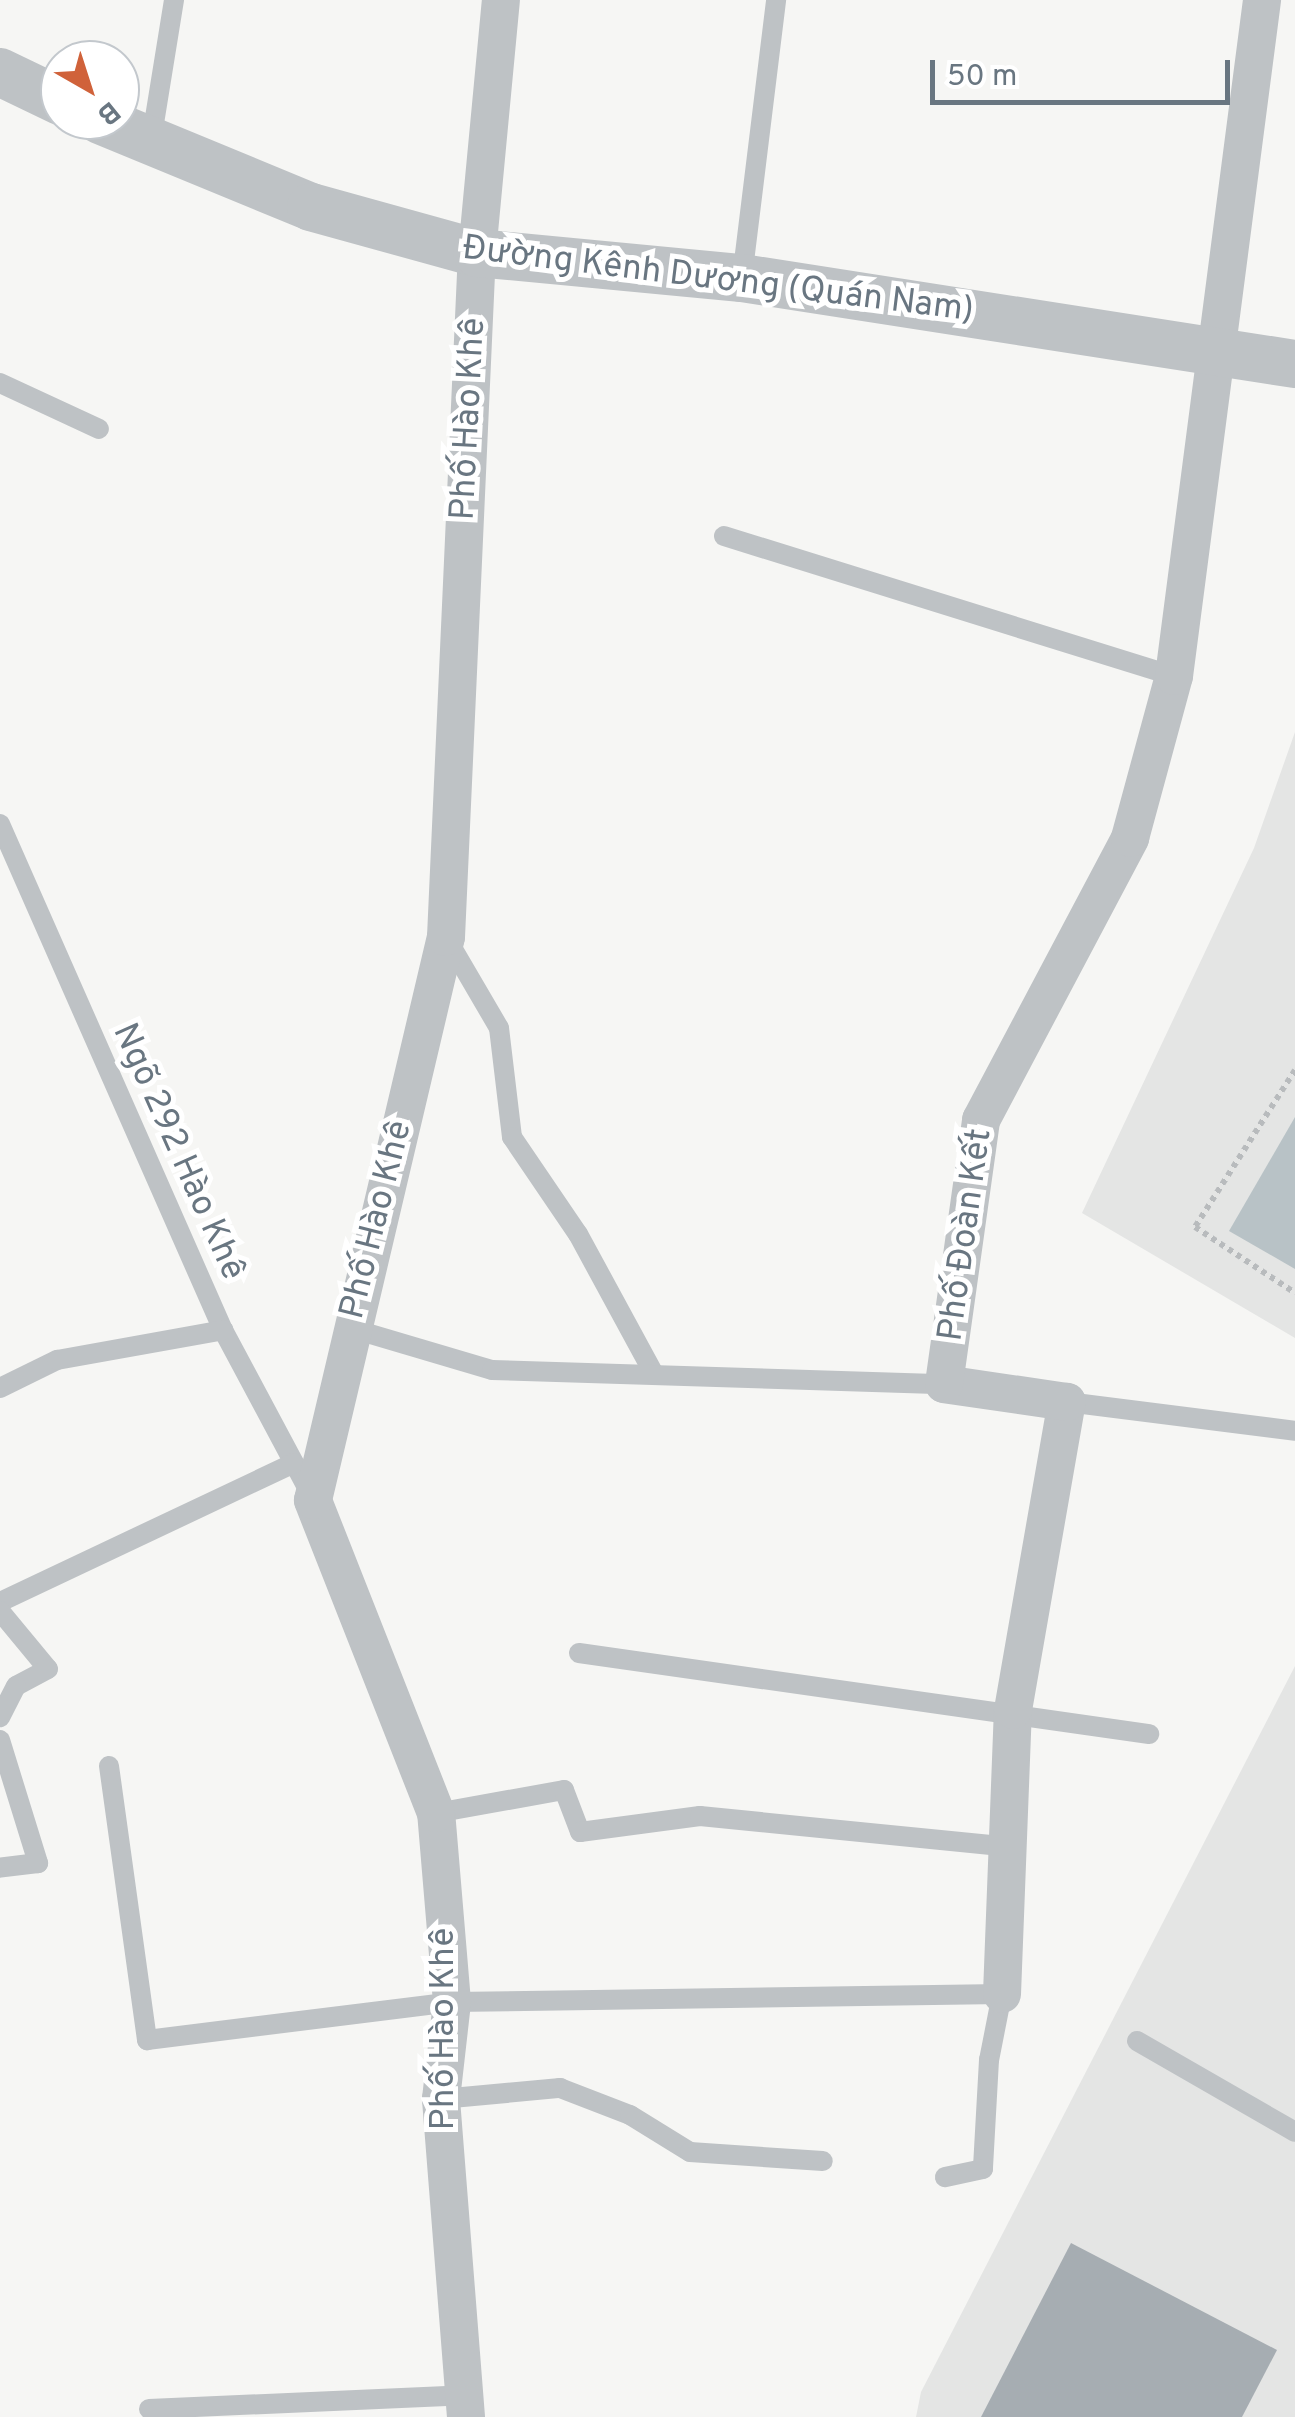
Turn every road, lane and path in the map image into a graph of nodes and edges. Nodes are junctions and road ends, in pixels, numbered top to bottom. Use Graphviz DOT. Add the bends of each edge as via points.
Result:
graph roads {
  1 [pos="174,0"];
  2 [pos="501,0"];
  3 [pos="776,0"];
  4 [pos="1262,0"];
  5 [pos="0,72"];
  6 [pos="40,91"];
  7 [pos="140,139"];
  8 [pos="151,144"];
  9 [pos="477,254"];
  10 [pos="742,278"];
  11 [pos="1212,350"];
  12 [pos="1295,364"];
  13 [pos="0,383"];
  14 [pos="98,429"];
  15 [pos="724,536"];
  16 [pos="1174,676"];
  17 [pos="0,824"];
  18 [pos="3,850"];
  19 [pos="446,937"];
  20 [pos="1295,1070"];
  21 [pos="1295,1292"];
  22 [pos="350,1328"];
  23 [pos="223,1330"];
  24 [pos="654,1372"];
  25 [pos="944,1384"];
  26 [pos="0,1388"];
  27 [pos="1068,1402"];
  28 [pos="1295,1432"];
  29 [pos="294,1464"];
  30 [pos="314,1500"];
  31 [pos="0,1602"];
  32 [pos="0,1611"];
  33 [pos="579,1653"];
  34 [pos="1013,1710"];
  35 [pos="0,1717"];
  36 [pos="1149,1734"];
  37 [pos="0,1740"];
  38 [pos="108,1766"];
  39 [pos="436,1813"];
  40 [pos="1008,1847"];
  41 [pos="0,1868"];
  42 [pos="1002,1994"];
  43 [pos="452,2002"];
  44 [pos="1136,2041"];
  45 [pos="441,2100"];
  46 [pos="1295,2132"];
  47 [pos="824,2161"];
  48 [pos="946,2177"];
  49 [pos="465,2406"];
  50 [pos="149,2409"];
  1 -- 8 [label="lane"];
  2 -- 9 [label="street, Phố Hào Khê"];
  3 -- 10 [label="lane"];
  4 -- 11 [label="street, Phố Đoàn Kết"];
  5 -- 6 [label="street"];
  7 -- 8 [label="street, Đường Kênh Dương (Quán Nam)"];
  8 -- 9 [label="street, Đường Kênh Dương (Quán Nam)" via="311,207"];
  9 -- 10 [label="street, Đường Kênh Dương (Quán Nam)"];
  9 -- 19 [label="street, Phố Hào Khê"];
  10 -- 11 [label="street, Đường Kênh Dương (Quán Nam)"];
  11 -- 12 [label="street, Đường Kênh Dương (Quán Nam)"];
  11 -- 16 [label="street, Phố Đoàn Kết"];
  13 -- 14 [label="lane"];
  15 -- 16 [label="lane"];
  16 -- 25 [label="street, Phố Đoàn Kết" via="1130,838 981,1120"];
  17 -- 18 [label="lane, Ngõ 292 Hào Khê"];
  18 -- 23 [label="lane, Ngõ 292 Hào Khê"];
  19 -- 22 [label="street, Phố Hào Khê"];
  19 -- 24 [label="lane" via="499,1028 512,1136 578,1234"];
  20 -- 21 [label="path" via="1195,1227"];
  22 -- 24 [label="lane" via="492,1370"];
  22 -- 30 [label="street, Phố Hào Khê"];
  23 -- 26 [label="lane" via="57,1360"];
  23 -- 29 [label="lane, Ngõ 292 Hào Khê"];
  24 -- 25 [label="lane"];
  25 -- 27 [label="street, Phố Đoàn Kết"];
  27 -- 28 [label="lane"];
  27 -- 34 [label="street"];
  29 -- 30 [label="lane, Ngõ 292 Hào Khê"];
  29 -- 31 [label="lane"];
  30 -- 39 [label="street, Phố Hào Khê"];
  32 -- 35 [label="lane" via="48,1668 16,1686"];
  33 -- 34 [label="lane"];
  34 -- 36 [label="lane"];
  34 -- 40 [label="street"];
  37 -- 41 [label="lane" via="38,1863"];
  38 -- 43 [label="lane" via="147,2040"];
  39 -- 40 [label="lane" via="564,1790 580,1832 700,1816"];
  39 -- 43 [label="street, Phố Hào Khê"];
  40 -- 42 [label="street"];
  42 -- 43 [label="lane"];
  42 -- 48 [label="lane" via="989,2060 983,2169"];
  43 -- 45 [label="street, Phố Hào Khê"];
  44 -- 46 [label="lane"];
  45 -- 47 [label="lane" via="560,2088 630,2115 690,2152"];
  45 -- 49 [label="street, Phố Hào Khê"];
  49 -- 50 [label="lane"];
}
